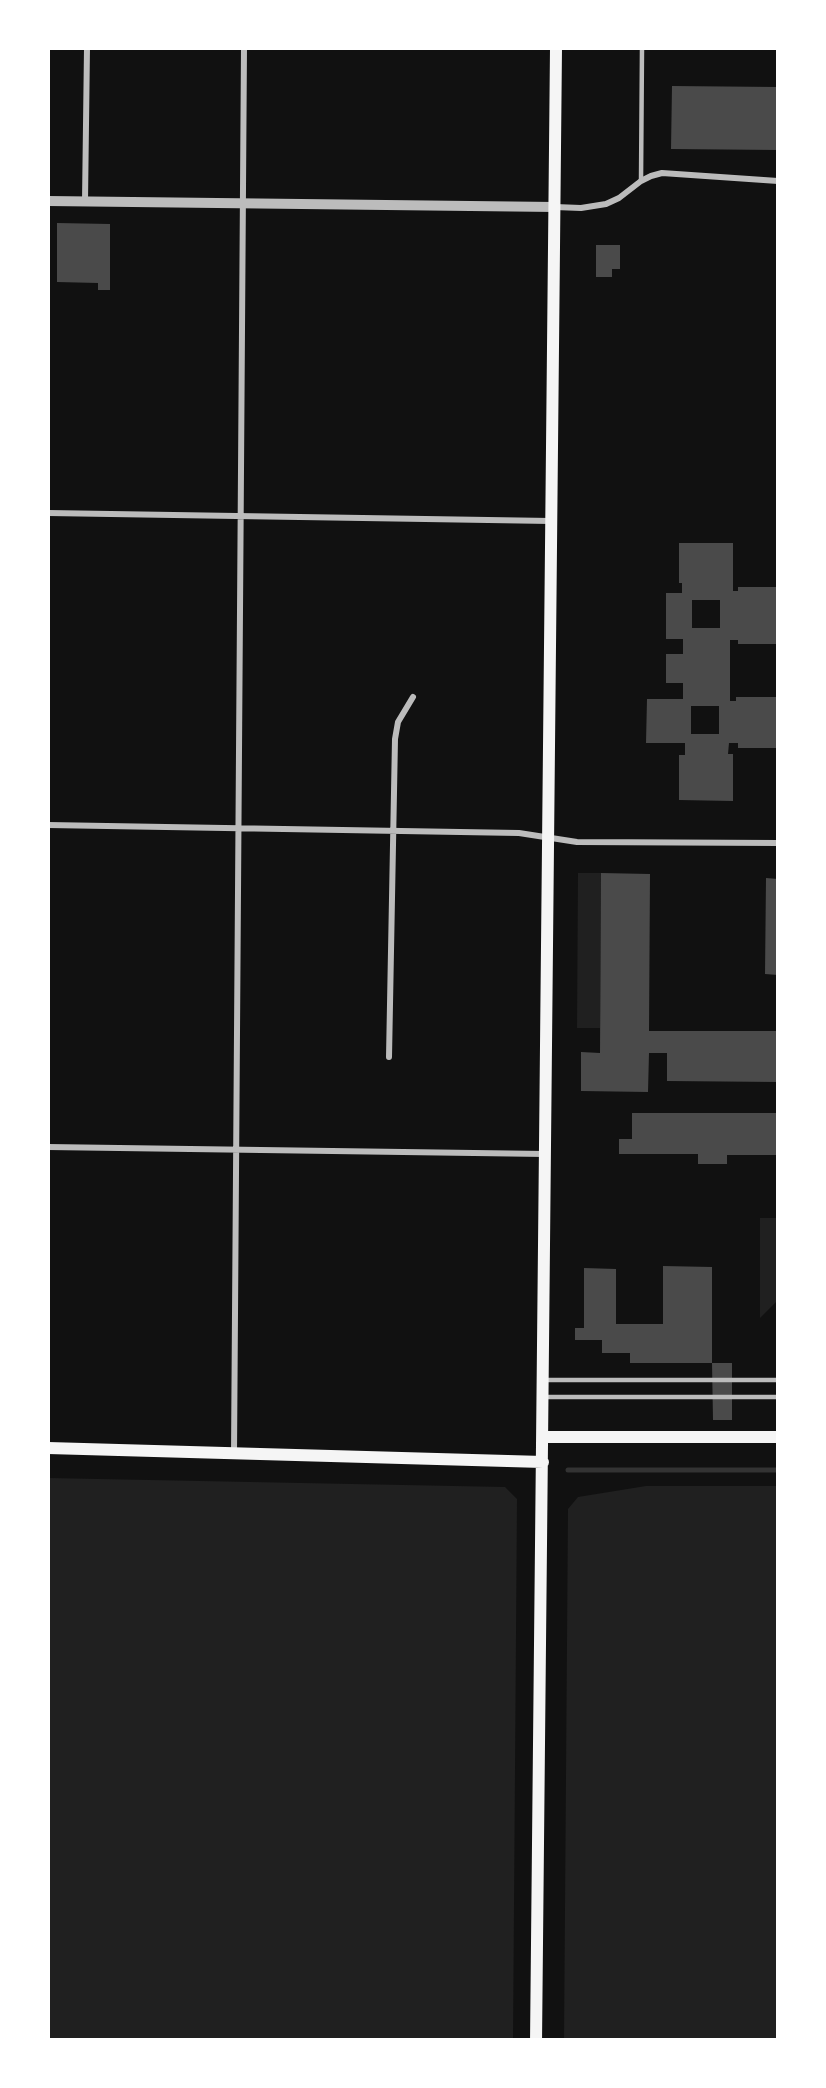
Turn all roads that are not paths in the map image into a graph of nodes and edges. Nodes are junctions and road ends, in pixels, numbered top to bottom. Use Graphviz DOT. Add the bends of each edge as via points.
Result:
graph roads {
  1 [pos="87,48"];
  2 [pos="244,48"];
  3 [pos="556,48"];
  4 [pos="642,48"];
  5 [pos="778,180"];
  6 [pos="641,181"];
  7 [pos="48,201"];
  8 [pos="85,201"];
  9 [pos="243,203"];
  10 [pos="555,207"];
  11 [pos="48,513"];
  12 [pos="241,516"];
  13 [pos="552,521"];
  14 [pos="413,697"];
  15 [pos="48,825"];
  16 [pos="239,828"];
  17 [pos="393,831"];
  18 [pos="549,837"];
  19 [pos="778,843"];
  20 [pos="389,1057"];
  21 [pos="48,1147"];
  22 [pos="236,1150"];
  23 [pos="546,1154"];
  24 [pos="544,1380"];
  25 [pos="778,1380"];
  26 [pos="543,1397"];
  27 [pos="778,1397"];
  28 [pos="543,1437"];
  29 [pos="778,1437"];
  30 [pos="48,1448"];
  31 [pos="234,1453"];
  32 [pos="543,1462"];
  33 [pos="536,2040"];
  1 -- 8 [label="street"];
  2 -- 9 [label="street"];
  3 -- 10 [label="main road"];
  4 -- 6 [label="lane"];
  5 -- 6 [label="street" via="673,173"];
  6 -- 10 [label="street" via="606,204"];
  7 -- 8 [label="street"];
  8 -- 9 [label="street"];
  9 -- 10 [label="street"];
  9 -- 12 [label="street"];
  10 -- 13 [label="main road"];
  11 -- 12 [label="street"];
  12 -- 13 [label="street"];
  12 -- 16 [label="street"];
  13 -- 18 [label="main road"];
  14 -- 17 [label="street" via="396,731"];
  15 -- 16 [label="street"];
  16 -- 17 [label="street"];
  16 -- 22 [label="street"];
  17 -- 18 [label="street" via="519,832"];
  17 -- 20 [label="street"];
  18 -- 19 [label="street" via="577,842"];
  18 -- 23 [label="main road"];
  21 -- 22 [label="street"];
  22 -- 23 [label="street"];
  22 -- 31 [label="street"];
  23 -- 24 [label="main road"];
  24 -- 25 [label="lane"];
  24 -- 26 [label="main road"];
  26 -- 27 [label="lane"];
  26 -- 28 [label="main road"];
  28 -- 29 [label="main road"];
  28 -- 32 [label="main road"];
  30 -- 31 [label="main road"];
  31 -- 32 [label="main road"];
  32 -- 33 [label="main road"];
}
